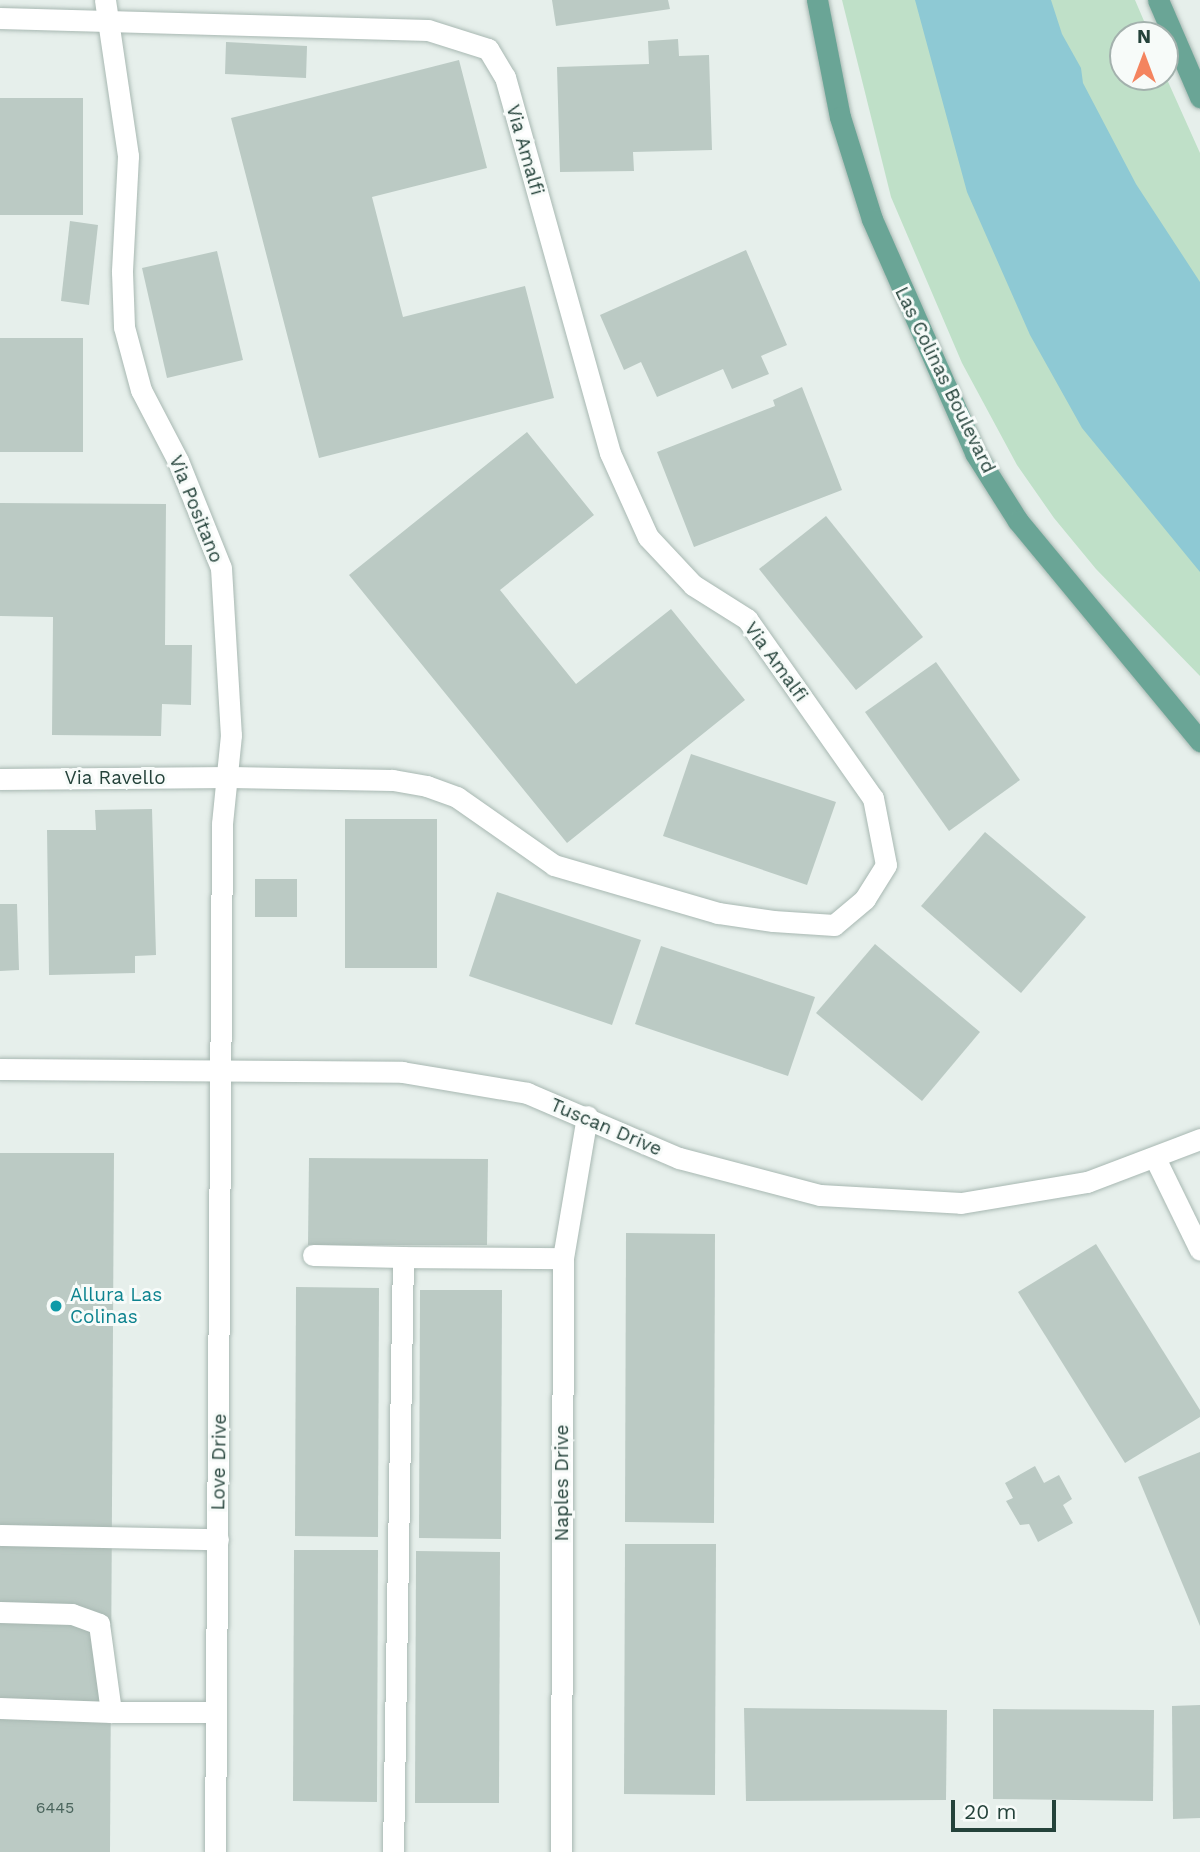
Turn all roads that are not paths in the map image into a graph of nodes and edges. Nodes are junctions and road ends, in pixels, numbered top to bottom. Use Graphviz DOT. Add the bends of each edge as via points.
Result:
graph roads {
  1 [pos="817,0"];
  2 [pos="1158,0"];
  3 [pos="108,10"];
  4 [pos="0,18"];
  5 [pos="1200,97"];
  6 [pos="1200,741"];
  7 [pos="230,777"];
  8 [pos="0,779"];
  9 [pos="0,1069"];
  10 [pos="223,1071"];
  11 [pos="587,1116"];
  12 [pos="1200,1139"];
  13 [pos="1155,1158"];
  14 [pos="1200,1250"];
  15 [pos="313,1255"];
  16 [pos="402,1257"];
  17 [pos="563,1258"];
  18 [pos="0,1535"];
  19 [pos="218,1539"];
  20 [pos="0,1612"];
  21 [pos="0,1708"];
  22 [pos="111,1712"];
  23 [pos="216,1712"];
  24 [pos="215,1852"];
  25 [pos="393,1852"];
  26 [pos="561,1852"];
  1 -- 6 [label="main road, Las Colinas Boulevard" via="840,117 872,219 975,453 1018,522"];
  2 -- 5 [label="main road"];
  3 -- 4 [label="street"];
  3 -- 7 [label="street, Via Positano" via="128,156 124,327 141,390 178,461 221,568"];
  3 -- 7 [label="street, Via Amalfi" via="428,30 488,49 505,77 610,453 648,537 693,585 747,619 873,798 886,865 865,899 834,925 773,921 718,913 554,865 457,797 427,786 392,780"];
  7 -- 8 [label="street, Via Ravello"];
  7 -- 10 [label="street, Via Positano" via="222,824"];
  9 -- 10 [label="street, Tuscan Drive"];
  10 -- 11 [label="street, Tuscan Drive" via="401,1072 527,1093"];
  10 -- 19 [label="street, Love Drive"];
  11 -- 13 [label="street, Tuscan Drive" via="679,1158 820,1195 961,1203 1087,1182"];
  11 -- 17 [label="street, Naples Drive"];
  12 -- 13 [label="street, Tuscan Drive"];
  13 -- 14 [label="street"];
  15 -- 16 [label="street"];
  16 -- 17 [label="street"];
  16 -- 25 [label="street"];
  17 -- 26 [label="street, Naples Drive"];
  18 -- 19 [label="street"];
  19 -- 23 [label="street, Love Drive"];
  20 -- 22 [label="street" via="72,1614 99,1624"];
  21 -- 22 [label="street"];
  22 -- 23 [label="street"];
  23 -- 24 [label="street, Love Drive"];
}
